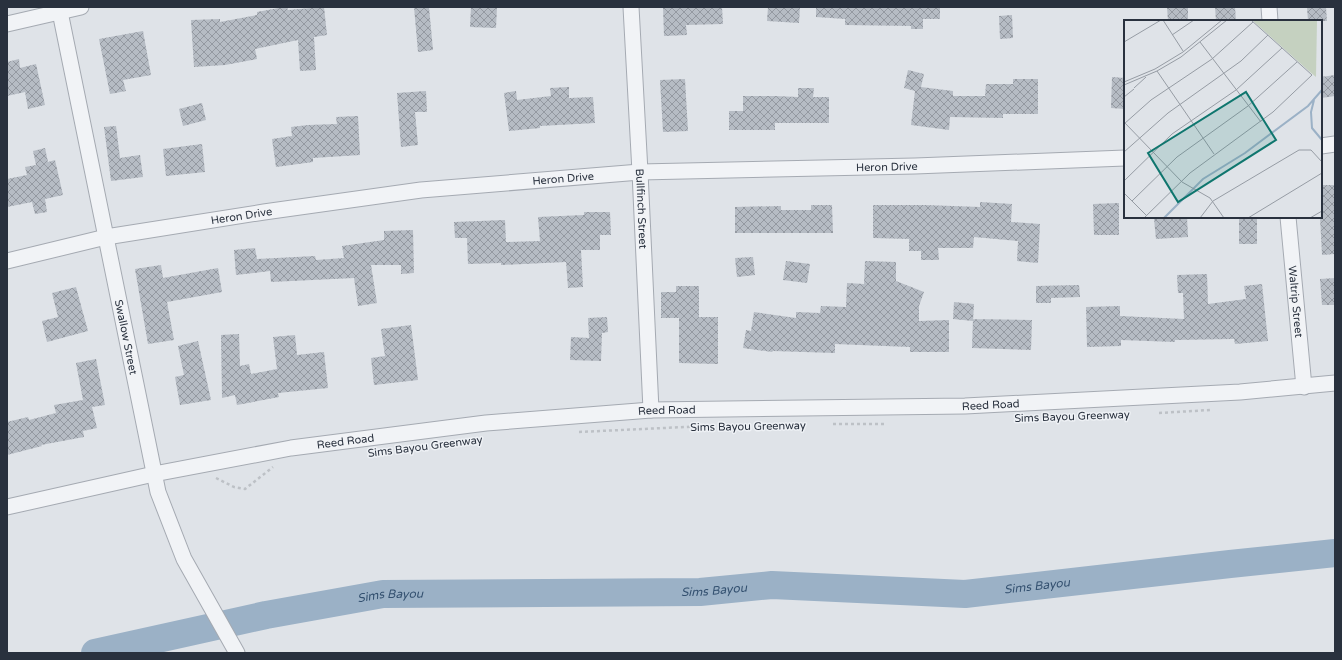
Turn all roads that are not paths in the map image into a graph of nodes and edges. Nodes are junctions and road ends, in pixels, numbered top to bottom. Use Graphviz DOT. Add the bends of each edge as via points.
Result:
graph roads {
  1 [pos="81,7"];
  2 [pos="631,7"];
  3 [pos="1269,7"];
  4 [pos="59,9"];
  5 [pos="1270,20"];
  6 [pos="7,24"];
  7 [pos="1335,144"];
  8 [pos="1322,146"];
  9 [pos="1124,158"];
  10 [pos="640,172"];
  11 [pos="1288,218"];
  12 [pos="106,237"];
  13 [pos="7,261"];
  14 [pos="1335,383"];
  15 [pos="1304,387"];
  16 [pos="651,410"];
  17 [pos="154,474"];
  18 [pos="7,507"];
  19 [pos="237,653"];
  1 -- 4 [label="street"];
  2 -- 10 [label="street, Bullfinch Street"];
  3 -- 5 [label="street"];
  4 -- 6 [label="street"];
  4 -- 12 [label="street, Swallow Street"];
  7 -- 8 [label="street"];
  9 -- 10 [label="street, Heron Drive" via="922,166"];
  10 -- 12 [label="street, Heron Drive" via="421,190"];
  10 -- 16 [label="street, Bullfinch Street"];
  11 -- 15 [label="street, Waltrip Street"];
  12 -- 13 [label="street, Heron Drive"];
  12 -- 17 [label="street, Swallow Street"];
  14 -- 15 [label="street, Reed Road"];
  15 -- 16 [label="street, Reed Road" via="965,406"];
  16 -- 17 [label="street, Reed Road" via="486,423 291,448"];
  17 -- 18 [label="street, Reed Road"];
  17 -- 19 [label="street, Swallow Street" via="158,492 184,559"];
}
